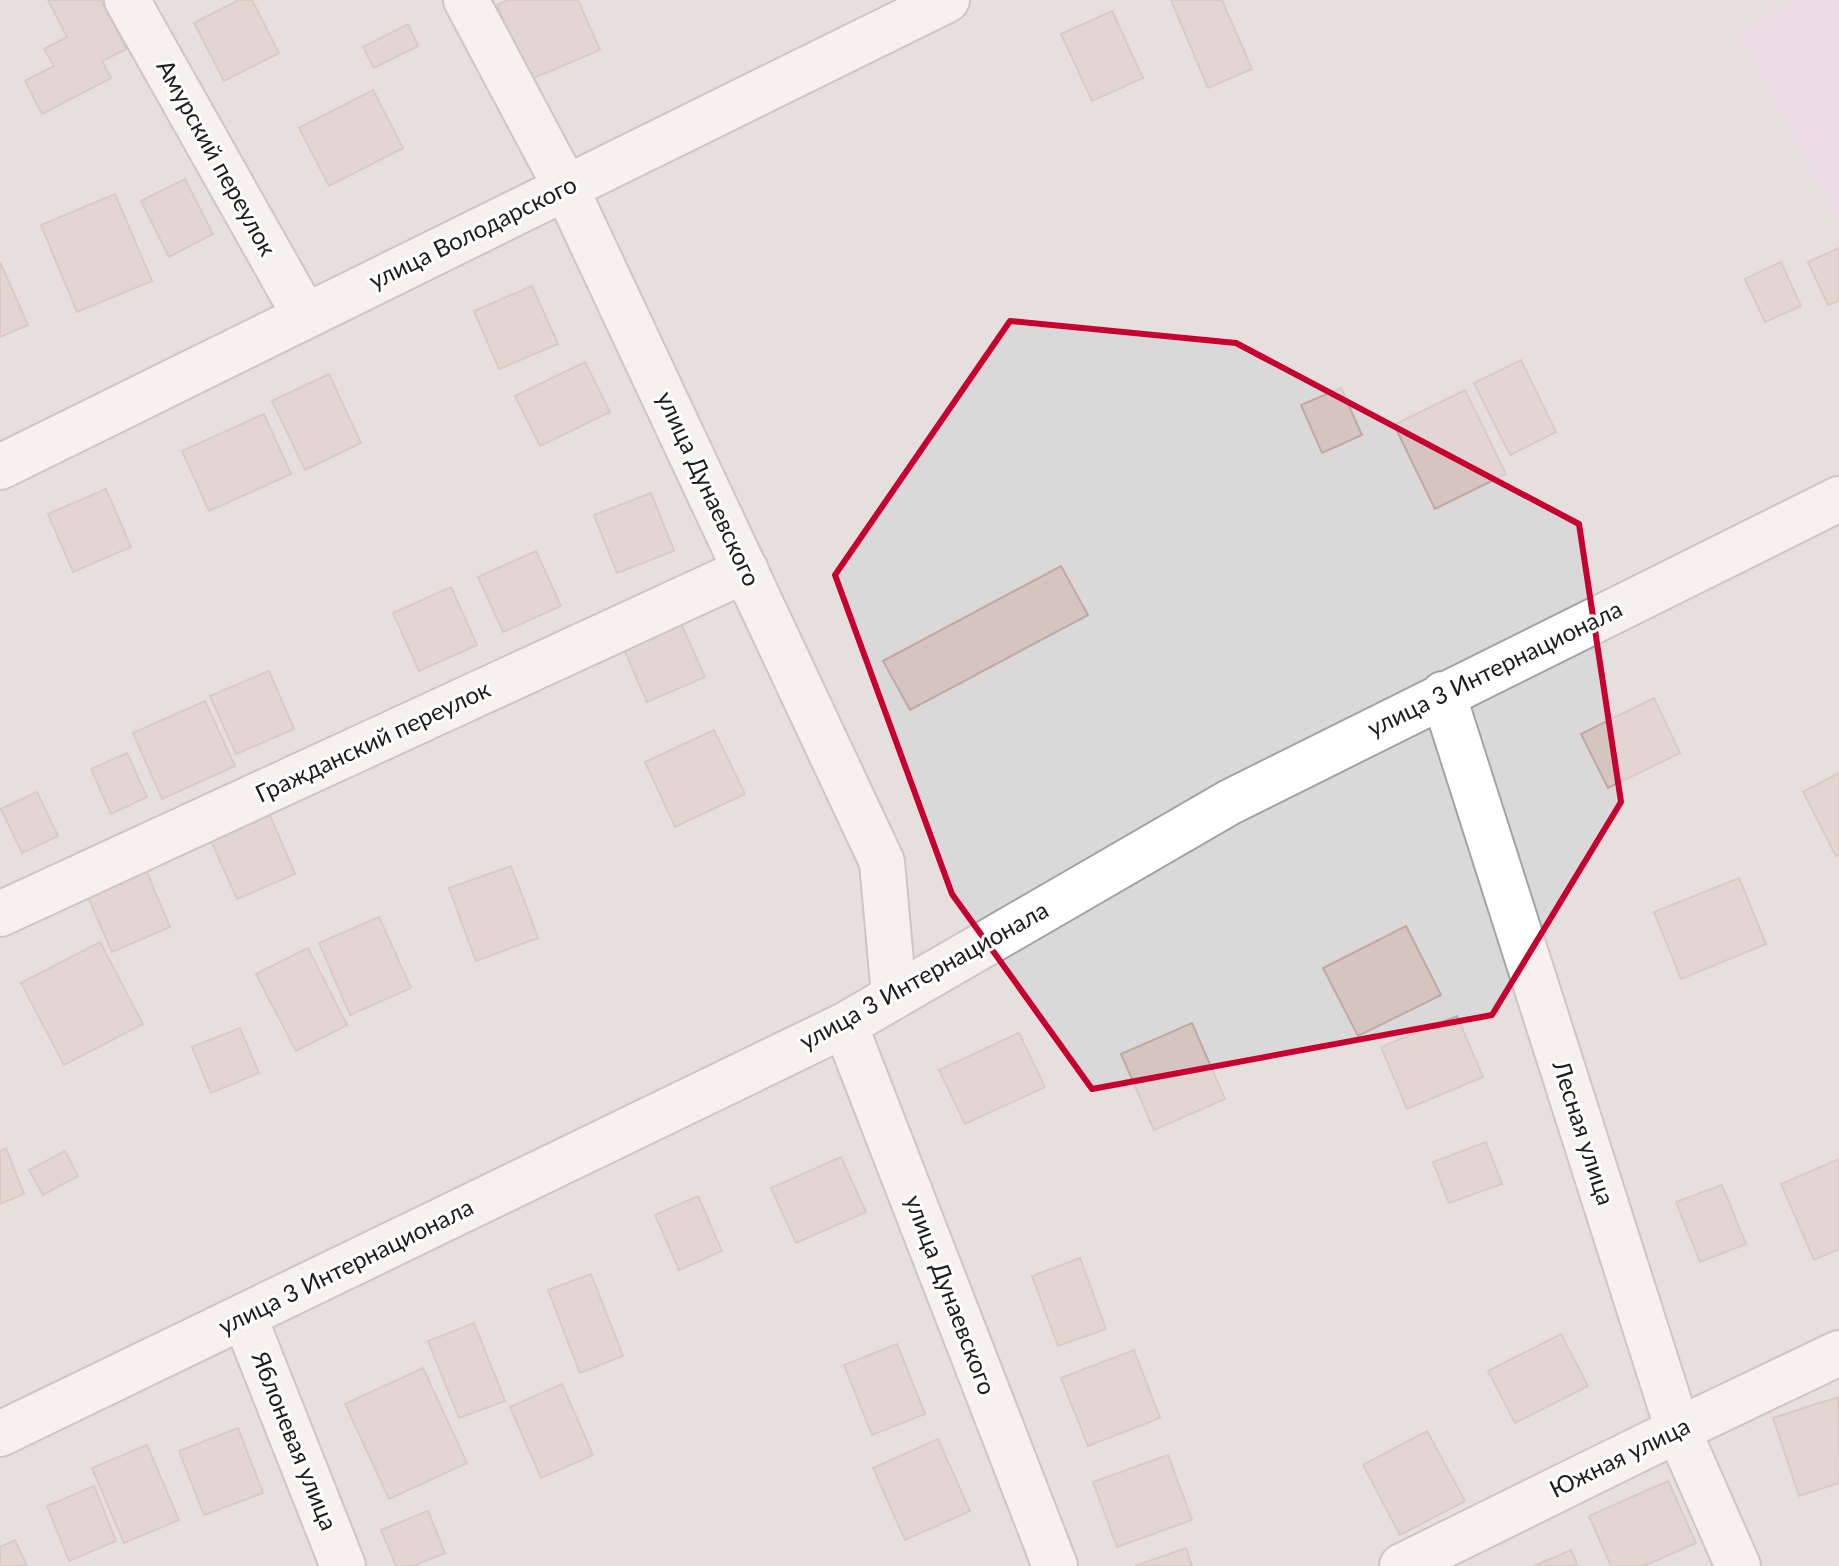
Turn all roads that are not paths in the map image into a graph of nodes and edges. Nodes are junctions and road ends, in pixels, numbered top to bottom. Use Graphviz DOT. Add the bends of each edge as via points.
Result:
graph roads {
  1 [pos="127,0"];
  2 [pos="466,0"];
  3 [pos="947,0"];
  4 [pos="565,186"];
  5 [pos="305,316"];
  6 [pos="0,467"];
  7 [pos="1839,499"];
  8 [pos="746,570"];
  9 [pos="1443,694"];
  10 [pos="0,914"];
  11 [pos="894,995"];
  12 [pos="845,1025"];
  13 [pos="244,1316"];
  14 [pos="1839,1353"];
  15 [pos="1678,1430"];
  16 [pos="0,1434"];
  17 [pos="343,1566"];
  18 [pos="1055,1566"];
  19 [pos="1402,1566"];
  20 [pos="1738,1566"];
  1 -- 5 [label="street, Амурский переулок"];
  2 -- 4 [label="street, улица Дунаевского"];
  3 -- 4 [label="street, улица Володарского"];
  4 -- 5 [label="street, улица Володарского"];
  4 -- 8 [label="street, улица Дунаевского"];
  5 -- 6 [label="street, улица Володарского"];
  7 -- 9 [label="street, улица 3 Интернационала"];
  8 -- 10 [label="street, Гражданский переулок"];
  8 -- 11 [label="street, улица Дунаевского" via="882,862"];
  9 -- 11 [label="street, улица 3 Интернационала" via="1230,802"];
  9 -- 15 [label="street, Лесная улица"];
  11 -- 12 [label="street, улица 3 Интернационала"];
  12 -- 13 [label="street, улица 3 Интернационала"];
  12 -- 18 [label="street, улица Дунаевского"];
  13 -- 16 [label="street, улица 3 Интернационала"];
  13 -- 17 [label="street, Яблоневая улица"];
  14 -- 15 [label="street, Южная улица"];
  15 -- 19 [label="street, Южная улица"];
  15 -- 20 [label="street, Лесная улица"];
}
